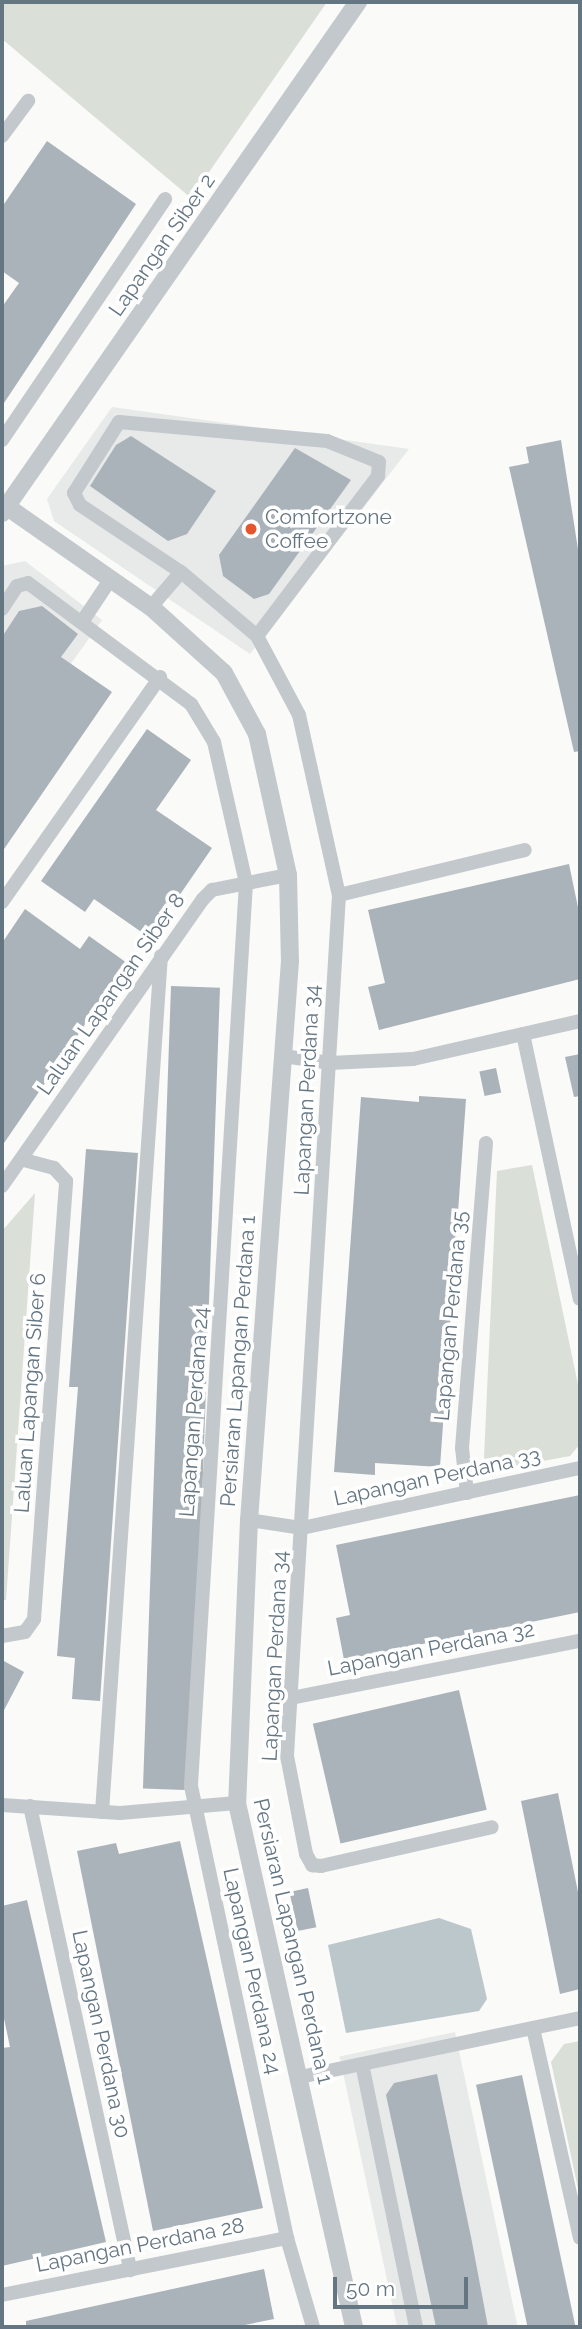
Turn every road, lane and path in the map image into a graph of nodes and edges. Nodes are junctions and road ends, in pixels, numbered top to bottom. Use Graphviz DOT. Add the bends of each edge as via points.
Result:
graph roads {
  1 [pos="358,2"];
  2 [pos="28,101"];
  3 [pos="2,136"];
  4 [pos="165,199"];
  5 [pos="2,440"];
  6 [pos="4,509"];
  7 [pos="181,572"];
  8 [pos="110,580"];
  9 [pos="151,607"];
  10 [pos="2,609"];
  11 [pos="82,622"];
  12 [pos="257,636"];
  13 [pos="160,677"];
  14 [pos="525,850"];
  15 [pos="288,874"];
  16 [pos="246,883"];
  17 [pos="339,895"];
  18 [pos="2,902"];
  19 [pos="161,956"];
  20 [pos="580,1021"];
  21 [pos="523,1034"];
  22 [pos="284,1056"];
  23 [pos="330,1063"];
  24 [pos="486,1143"];
  25 [pos="21,1159"];
  26 [pos="2,1186"];
  27 [pos="580,1299"];
  28 [pos="580,1468"];
  29 [pos="467,1493"];
  30 [pos="249,1520"];
  31 [pos="302,1528"];
  32 [pos="2,1636"];
  33 [pos="580,1641"];
  34 [pos="291,1698"];
  35 [pos="237,1803"];
  36 [pos="2,1805"];
  37 [pos="30,1807"];
  38 [pos="196,1808"];
  39 [pos="102,1812"];
  40 [pos="492,1827"];
  41 [pos="580,2018"];
  42 [pos="533,2028"];
  43 [pos="362,2064"];
  44 [pos="300,2077"];
  45 [pos="287,2238"];
  46 [pos="580,2238"];
  47 [pos="130,2270"];
  48 [pos="2,2295"];
  49 [pos="313,2327"];
  50 [pos="354,2327"];
  51 [pos="416,2327"];
  1 -- 6 [label="street, Lapangan Siber 2"];
  2 -- 3 [label="street"];
  4 -- 5 [label="street"];
  6 -- 8 [label="street, Persiaran Lapangan Perdana 1"];
  7 -- 9 [label="street"];
  7 -- 12 [label="street, Lapangan Perdana 34"];
  7 -- 12 [label="street, Lapangan Perdana 34" via="80,505 74,493 119,422 327,440 379,462 378,476"];
  8 -- 9 [label="street, Persiaran Lapangan Perdana 1"];
  8 -- 11 [label="street"];
  9 -- 15 [label="street, Persiaran Lapangan Perdana 1" via="205,652 239,697 257,734"];
  10 -- 11 [label="street, Lapangan Perdana 24" via="22,583"];
  11 -- 13 [label="street, Lapangan Perdana 24"];
  12 -- 17 [label="street, Lapangan Perdana 34" via="299,715"];
  13 -- 16 [label="street, Lapangan Perdana 24" via="191,704 214,742"];
  13 -- 18 [label="street"];
  14 -- 17 [label="street"];
  15 -- 16 [label="street, Laluan Lapangan Siber 8"];
  15 -- 22 [label="street, Persiaran Lapangan Perdana 1"];
  16 -- 19 [label="street, Laluan Lapangan Siber 8" via="212,890"];
  16 -- 38 [label="street, Lapangan Perdana 24" via="192,1716"];
  17 -- 23 [label="street, Lapangan Perdana 34"];
  19 -- 25 [label="street, Laluan Lapangan Siber 8"];
  19 -- 39 [label="street"];
  20 -- 21 [label="street"];
  21 -- 23 [label="street" via="413,1059"];
  21 -- 27 [label="street"];
  22 -- 23 [label="street"];
  22 -- 30 [label="street, Persiaran Lapangan Perdana 1"];
  23 -- 31 [label="street, Lapangan Perdana 34"];
  24 -- 29 [label="street, Lapangan Perdana 35" via="462,1448"];
  25 -- 26 [label="street, Laluan Lapangan Siber 8"];
  25 -- 32 [label="street, Laluan Lapangan Siber 6" via="54,1168 65,1181 34,1619 25,1632"];
  28 -- 29 [label="street, Lapangan Perdana 33"];
  29 -- 31 [label="street, Lapangan Perdana 33"];
  30 -- 31 [label="street"];
  30 -- 35 [label="street, Persiaran Lapangan Perdana 1"];
  31 -- 34 [label="street, Lapangan Perdana 34"];
  33 -- 34 [label="street, Lapangan Perdana 32"];
  34 -- 40 [label="street, Lapangan Perdana 34" via="287,1756 312,1865"];
  35 -- 38 [label="street"];
  35 -- 44 [label="street, Persiaran Lapangan Perdana 1"];
  36 -- 37 [label="street"];
  37 -- 39 [label="street"];
  37 -- 47 [label="street, Lapangan Perdana 30"];
  38 -- 39 [label="street"];
  38 -- 45 [label="street, Lapangan Perdana 24"];
  41 -- 42 [label="street"];
  42 -- 43 [label="street"];
  42 -- 46 [label="street"];
  43 -- 44 [label="street"];
  43 -- 51 [label="street"];
  44 -- 50 [label="street, Persiaran Lapangan Perdana 1"];
  45 -- 47 [label="street, Lapangan Perdana 28"];
  45 -- 49 [label="street, Lapangan Perdana 24"];
  47 -- 48 [label="street, Lapangan Perdana 28"];
}
